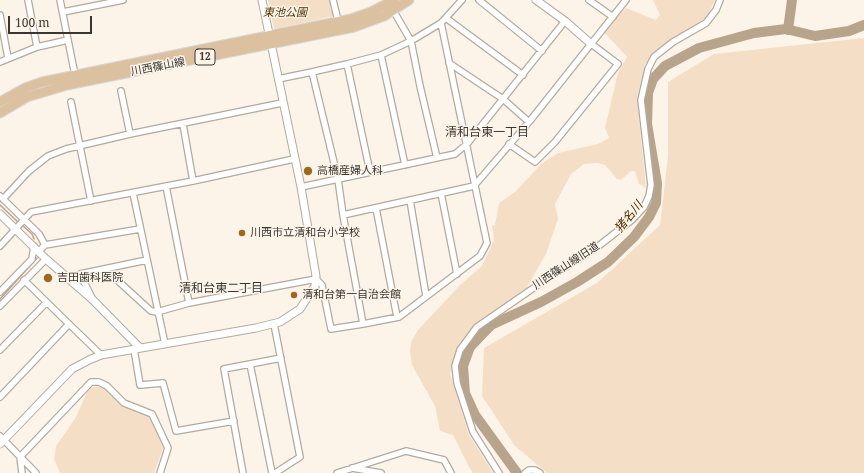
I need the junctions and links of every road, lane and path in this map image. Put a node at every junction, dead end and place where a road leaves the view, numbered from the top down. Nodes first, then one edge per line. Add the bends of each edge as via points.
1 (28, 0) edge
2 (60, 0) edge
3 (122, 0) edge
4 (262, 0) edge
5 (333, 0) edge
6 (394, 0) edge
7 (409, 0) edge
8 (462, 0) edge
9 (479, 0) edge
10 (536, 0) edge
11 (590, 0) edge
12 (626, 0) edge
13 (720, 0) edge
14 (393, 10) junction
15 (63, 12) junction
16 (0, 15) edge
17 (612, 17) junction
18 (446, 18) junction
19 (338, 21) junction
20 (565, 21) junction
21 (441, 23) junction
22 (68, 40) junction
23 (270, 40) junction
24 (411, 41) junction
25 (590, 43) junction
26 (37, 47) junction
27 (542, 51) junction
28 (381, 55) junction
29 (8, 58) junction
30 (0, 62) edge
31 (449, 63) junction
32 (347, 64) junction
33 (312, 72) junction
34 (75, 75) junction
35 (523, 75) junction
36 (278, 78) junction
37 (121, 91) dead end
38 (503, 99) junction
39 (0, 102) edge
40 (71, 102) dead end
41 (282, 103) junction
42 (0, 113) edge
43 (528, 122) junction
44 (183, 124) junction
45 (130, 134) junction
46 (509, 144) junction
47 (80, 145) junction
48 (466, 145) junction
49 (437, 158) junction
50 (294, 159) junction
51 (405, 165) junction
52 (370, 172) junction
53 (338, 179) junction
54 (193, 181) junction
55 (166, 186) junction
56 (474, 186) junction
57 (301, 187) junction
58 (133, 193) junction
59 (442, 193) junction
60 (2, 198) edge
61 (410, 200) junction
62 (91, 201) junction
63 (376, 208) junction
64 (0, 214) edge
65 (343, 215) junction
66 (23, 219) junction
67 (16, 227) junction
68 (140, 229) junction
69 (45, 245) junction
70 (0, 246) edge
71 (37, 249) junction
72 (46, 259) junction
73 (147, 260) junction
74 (105, 269) junction
75 (457, 274) junction
76 (316, 279) junction
77 (24, 280) junction
78 (0, 292) edge
79 (426, 296) junction
80 (93, 300) junction
81 (46, 303) junction
82 (189, 303) junction
83 (0, 306) edge
84 (157, 312) junction
85 (397, 317) junction
86 (69, 324) junction
87 (274, 324) junction
88 (363, 324) junction
89 (165, 344) junction
90 (137, 348) junction
91 (0, 350) edge
92 (101, 355) junction
93 (281, 358) junction
94 (250, 364) junction
95 (1, 393) edge
96 (234, 421) junction
97 (1, 440) edge
98 (20, 457) junction
99 (352, 468) junction
100 (527, 472) edge
101 (22, 473) edge
102 (36, 473) edge
103 (160, 473) edge
104 (243, 473) edge
105 (272, 473) edge
106 (276, 473) edge
107 (337, 473) edge
108 (381, 473) edge
109 (451, 473) edge
110 (499, 473) edge
111 (540, 473) edge

1 - 26 street
2 - 15 street
3 - 15 street
4 - 23 street
5 - 19 street
6 - 19 main road, 川西篠山線 / 12 via 371,12
7 - 14 main road, 川西篠山線 / 12
8 - 18 street
9 - 27 street
10 - 20 street
11 - 17 street
12 - 17 street
13 - 110 street, 川西篠山線旧道 via 706,23 673,42 654,57 648,69 641,100 651,185 644,207 596,248 477,327 460,350 454,366 457,383 473,432
14 - 23 main road, 川西篠山線 / 12 via 354,27
14 - 24 street
15 - 22 street
16 - 29 street
17 - 25 street
18 - 21 street
18 - 35 street
19 - 23 main road, 川西篠山線 / 12
20 - 25 street
20 - 27 street
21 - 24 street
21 - 31 street
22 - 26 street
22 - 34 street
23 - 34 main road, 川西篠山線 / 12
23 - 36 street
23 - 42 main road, 川西篠山線 / 12 via 67,85 27,97
24 - 28 street
24 - 49 street
25 - 43 street
25 - 46 street via 618,64 555,142 535,162
26 - 29 street
27 - 35 street
28 - 32 street
28 - 51 street
29 - 30 street
31 - 38 street
31 - 48 street
32 - 33 street
32 - 52 street
33 - 36 street
33 - 53 street
34 - 39 main road, 川西篠山線 / 12 via 25,88
35 - 38 street
36 - 41 street
37 - 45 street
38 - 43 street
38 - 48 street
40 - 47 street
41 - 44 street
41 - 50 street
43 - 46 street
44 - 45 street
44 - 54 street
45 - 47 street
46 - 56 street
47 - 60 street via 48,156
47 - 62 street
48 - 49 street via 455,154
48 - 56 street
49 - 51 street
50 - 54 street
50 - 57 street
51 - 52 street
52 - 53 street
53 - 57 street
53 - 65 street
54 - 55 street
55 - 58 street
55 - 82 street
56 - 59 street
56 - 75 street via 487,243 480,256
57 - 76 street
58 - 62 street
58 - 68 street
59 - 61 street
59 - 75 street
60 - 66 street
61 - 63 street
61 - 79 street
62 - 66 street via 31,212
63 - 65 street
63 - 85 street
64 - 67 street
65 - 88 street
66 - 67 street
66 - 69 street via 39,234
67 - 70 street
67 - 71 street
68 - 69 street
68 - 73 street
69 - 71 street
71 - 72 street
71 - 78 street via 32,259
72 - 77 street
72 - 80 street
73 - 74 street
73 - 84 street
74 - 80 street via 80,274
74 - 84 street via 151,311
75 - 79 street
76 - 82 street
76 - 87 street via 315,286 300,309
76 - 88 street via 322,285 331,329
77 - 81 street
77 - 83 street
79 - 85 street
80 - 90 street
81 - 86 street
81 - 91 street
82 - 84 street
84 - 89 street
85 - 88 street
86 - 92 street
86 - 95 street
87 - 89 street
87 - 93 street
89 - 90 street
90 - 92 street
90 - 96 street via 140,385 163,383 176,431
92 - 97 street via 72,369
93 - 94 street
93 - 106 street via 300,457
94 - 96 street via 224,370
94 - 105 street
96 - 104 street
97 - 98 street
98 - 101 street
98 - 102 street
98 - 103 street via 91,382 99,382 107,386 124,404 152,414 168,448
99 - 107 street
99 - 108 street
99 - 109 street via 406,451 444,460
100 - 111 street via 535,470

